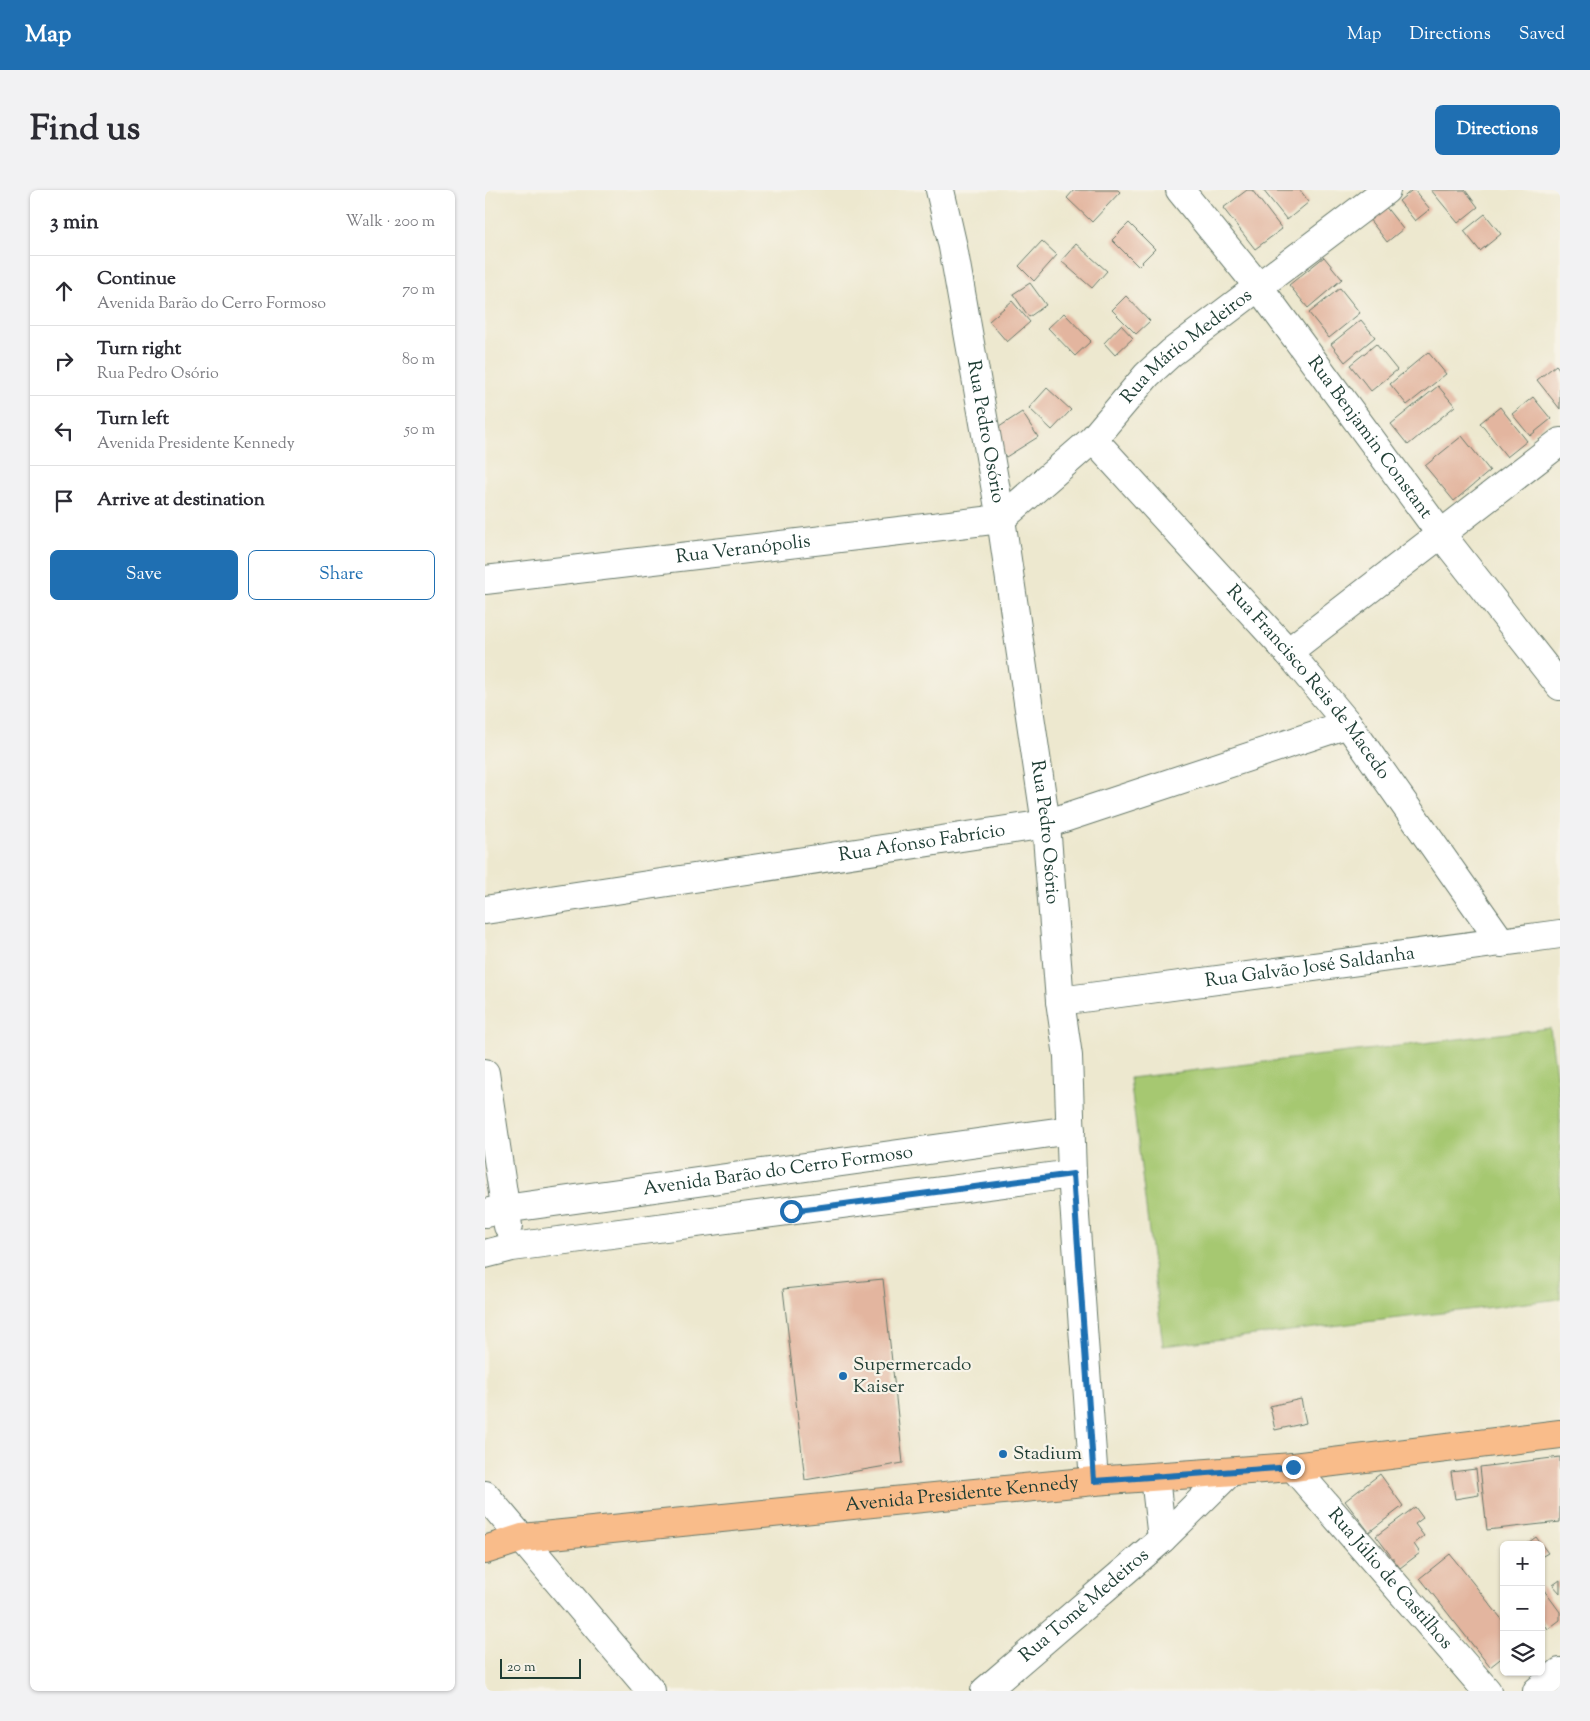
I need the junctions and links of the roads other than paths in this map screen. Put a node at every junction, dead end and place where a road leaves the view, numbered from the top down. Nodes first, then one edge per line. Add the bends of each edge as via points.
1 (940, 190) edge
2 (1180, 190) edge
3 (1385, 190) edge
4 (1258, 286) junction
5 (1093, 439) junction
6 (1560, 442) edge
7 (1001, 520) junction
8 (1440, 533) junction
9 (485, 580) edge
10 (1288, 652) junction
11 (1560, 686) edge
12 (1348, 724) junction
13 (1046, 824) junction
14 (485, 910) edge
15 (1560, 934) edge
16 (1502, 943) junction
17 (1060, 1002) junction
18 (485, 1074) edge
19 (1071, 1130) junction
20 (784, 1170) junction
21 (1073, 1174) junction
22 (495, 1211) edge
23 (791, 1211) junction
24 (512, 1248) junction
25 (485, 1254) edge
26 (1560, 1434) edge
27 (1293, 1467) junction
28 (1230, 1472) junction
29 (1155, 1477) junction
30 (1094, 1481) junction
31 (485, 1495) edge
32 (522, 1538) junction
33 (1162, 1539) junction
34 (485, 1550) edge
35 (1560, 1672) edge
36 (651, 1691) edge
37 (985, 1691) edge
38 (1487, 1691) edge
39 (1537, 1691) edge

1 - 7 street, Rua Pedro Osório
2 - 4 street, Rua Benjamin Constant
3 - 4 street, Rua Mário Medeiros
4 - 5 street, Rua Mário Medeiros via 1171,352 1147,375
4 - 8 street, Rua Benjamin Constant
5 - 7 street, Rua Mário Medeiros
5 - 10 street, Rua Francisco Reis de Macedo
6 - 8 street
7 - 9 street, Rua Veranópolis
7 - 13 street, Rua Pedro Osório
8 - 10 street
8 - 11 street, Rua Benjamin Constant
10 - 12 street, Rua Francisco Reis de Macedo
12 - 13 street, Rua Afonso Fabrício
12 - 16 street, Rua Francisco Reis de Macedo
13 - 14 street, Rua Afonso Fabrício
13 - 17 street, Rua Pedro Osório
15 - 16 street, Rua Galvão José Saldanha
16 - 17 street, Rua Galvão José Saldanha
17 - 19 street, Rua Pedro Osório via 1068,1056
18 - 22 street
19 - 20 street, Avenida Barão do Cerro Formoso
19 - 21 street, Rua Pedro Osório
20 - 22 street, Avenida Barão do Cerro Formoso
20 - 23 street
21 - 23 street
21 - 30 street, Rua Pedro Osório
22 - 24 street
23 - 24 street
24 - 25 street
26 - 27 main road, Avenida Presidente Kennedy
27 - 28 main road, Avenida Presidente Kennedy
27 - 38 street, Rua Júlio de Castilhos
28 - 29 main road, Avenida Presidente Kennedy
28 - 33 street, Rua Tomé Medeiros
29 - 30 main road, Avenida Presidente Kennedy
29 - 33 street, Rua Tomé Medeiros
30 - 32 main road, Avenida Presidente Kennedy
31 - 32 street
32 - 34 main road, Avenida Presidente Kennedy
32 - 36 street
33 - 37 street, Rua Tomé Medeiros
35 - 39 street

